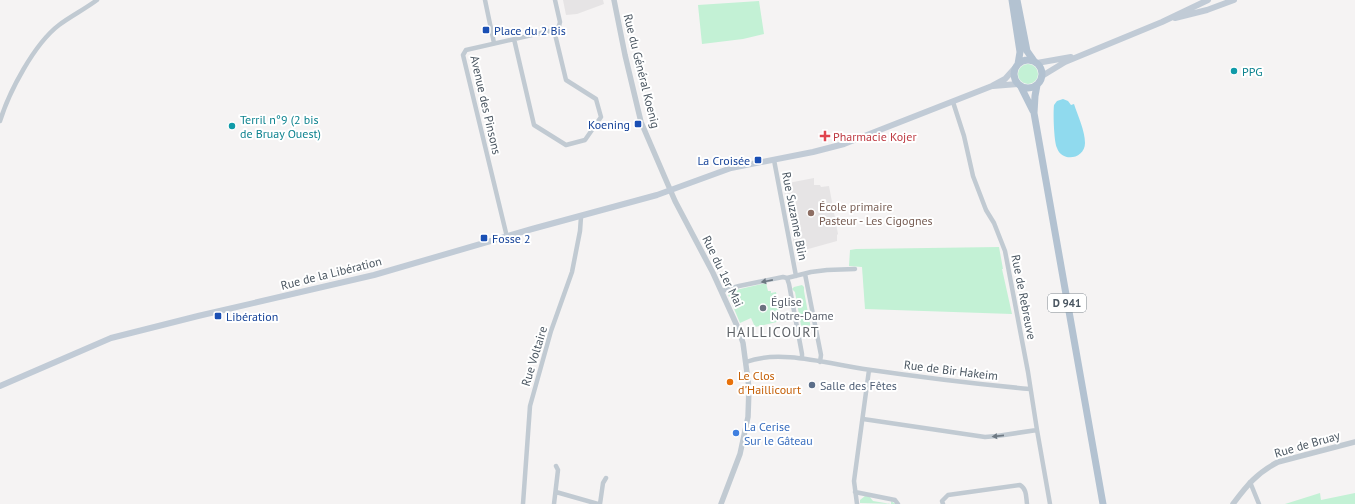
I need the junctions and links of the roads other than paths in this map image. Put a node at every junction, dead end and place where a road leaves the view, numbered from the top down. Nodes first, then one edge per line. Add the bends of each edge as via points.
1 (97, 0) edge
2 (484, 0) edge
3 (555, 0) edge
4 (614, 0) edge
5 (1012, 0) edge
6 (1017, 0) edge
7 (1208, 0) edge
8 (1234, 0) edge
9 (1162, 22) junction
10 (554, 30) junction
11 (514, 39) junction
12 (494, 43) junction
13 (1086, 53) junction
14 (1036, 62) junction
15 (1016, 66) junction
16 (1042, 76) junction
17 (1037, 85) junction
18 (992, 86) junction
19 (1019, 86) junction
20 (953, 102) junction
21 (1034, 113) junction
22 (0, 121) edge
23 (774, 160) junction
24 (671, 190) junction
25 (581, 217) junction
26 (507, 237) junction
27 (855, 269) dead end
28 (805, 274) junction
29 (796, 276) junction
30 (787, 278) junction
31 (722, 291) junction
32 (802, 358) junction
33 (746, 362) junction
34 (820, 362) junction
35 (869, 370) junction
36 (0, 386) edge
37 (1030, 389) junction
38 (863, 419) junction
39 (1037, 430) junction
40 (1355, 442) edge
41 (556, 466) dead end
42 (606, 478) dead end
43 (1250, 482) junction
44 (556, 492) junction
45 (855, 492) junction
46 (524, 504) edge
47 (554, 504) edge
48 (599, 504) edge
49 (721, 504) edge
50 (857, 504) edge
51 (898, 504) edge
52 (943, 504) edge
53 (1027, 504) edge
54 (1050, 504) edge
55 (1103, 504) edge
56 (1233, 504) edge
57 (1259, 504) edge

1 - 22 street via 49,34 29,60 10,94
2 - 12 street
3 - 10 street, Avenue des Pinsons via 560,22
4 - 24 street, Rue du Général Koenig via 639,115
5 - 15 main road via 1020,52
6 - 14 main road via 1027,51
7 - 9 main road
8 - 9 main road
9 - 13 main road
10 - 11 street, Avenue des Pinsons
10 - 11 street via 566,80 596,99 600,117 585,140 566,145 534,125
11 - 12 street, Avenue des Pinsons
12 - 26 street, Avenue des Pinsons via 466,50 463,55
13 - 14 main road
13 - 16 main road
14 - 15 main road via 1025,60
14 - 16 main road via 1042,69
15 - 18 main road via 1006,79
15 - 19 main road via 1014,77
16 - 17 main road
17 - 19 main road via 1030,88
17 - 21 main road, D 941
18 - 19 main road
18 - 20 main road, Rue de la Libération
19 - 21 main road, D 941
20 - 23 main road, Rue de la Libération via 844,144
20 - 37 street, Rue de Rebreuve via 973,176 1005,251
21 - 55 main road, D 941
23 - 24 main road, Rue de la Libération via 731,168
23 - 29 street, Rue Suzanne Blin
24 - 25 main road, Rue de la Libération
24 - 31 street, Rue du 1er Mai
25 - 26 main road, Rue de la Libération
25 - 46 street, Rue Voltaire via 572,272 551,331 530,406
26 - 36 main road, Rue de la Libération via 374,275 112,338
27 - 28 street
28 - 29 street
28 - 34 street
29 - 30 street
30 -> 31 street
30 - 32 street
31 - 33 street, Rue du 1er Mai via 741,335
32 - 33 street, Rue de Bir Hakeim via 761,358
32 - 34 street, Rue de Bir Hakeim
33 - 49 street, Rue du 1er Mai via 749,406 746,431 735,470
34 - 35 street, Rue de Bir Hakeim
35 - 37 street, Rue de Bir Hakeim
35 - 38 street
37 - 39 street, Rue de Rebreuve
39 -> 38 street via 985,437
38 - 45 street via 854,481
39 - 54 street, Rue de Rebreuve
40 - 43 street, Rue de Bruay via 1278,462
41 - 44 street
42 - 48 street
43 - 56 street, Rue de Bruay
43 - 57 street
44 - 47 street
44 - 48 street
45 - 50 street
45 - 51 street via 895,500
52 - 53 street via 942,501 948,496 1020,485 1024,487

